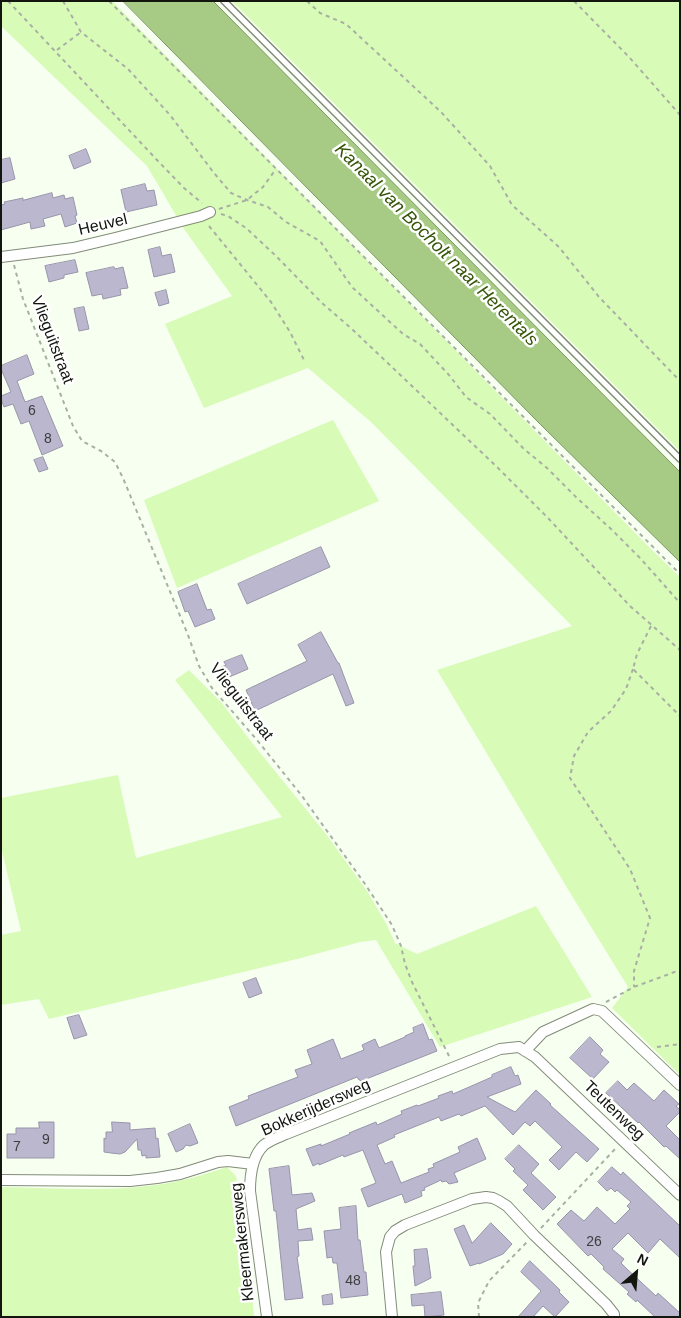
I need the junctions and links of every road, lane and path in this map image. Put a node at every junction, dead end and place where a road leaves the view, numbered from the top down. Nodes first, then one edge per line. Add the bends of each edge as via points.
1 (8, 1) edge
2 (63, 1) edge
3 (109, 1) edge
4 (224, 1) edge
5 (307, 1) edge
6 (574, 1) edge
7 (81, 32) junction
8 (56, 51) junction
9 (680, 115) edge
10 (276, 169) junction
11 (247, 200) junction
12 (205, 214) junction
13 (6, 256) edge
14 (305, 362) dead end
15 (680, 381) edge
16 (680, 459) edge
17 (680, 574) edge
18 (680, 603) edge
19 (652, 625) junction
20 (680, 650) edge
21 (633, 669) junction
22 (680, 716) edge
23 (680, 970) edge
24 (634, 987) junction
25 (593, 1010) junction
26 (680, 1044) edge
27 (642, 1049) junction
28 (525, 1051) junction
29 (454, 1066) junction
30 (680, 1085) edge
31 (623, 1141) junction
32 (253, 1164) junction
33 (1, 1180) edge
34 (680, 1195) edge
35 (534, 1235) junction
36 (267, 1317) edge
37 (392, 1317) edge
38 (479, 1317) edge
39 (614, 1317) edge

1 - 8 path
2 - 7 path
3 - 10 path
4 - 16 lane
5 - 15 path via 320,13 346,24 441,112 490,166 512,205 559,247 600,297
6 - 9 path
7 - 8 path
7 - 11 path via 128,69 170,115 231,193
8 - 12 path via 184,188 198,198
10 - 11 path via 263,187
10 - 17 path
11 - 12 path
11 - 18 path via 268,207 286,222 320,241 352,287 402,334 420,344 466,397 490,414 611,529
12 - 13 street, Heuvel via 72,248
12 - 14 path via 270,302
12 - 19 path via 228,216 246,228 498,468
13 - 29 path, Vlieguitstraat via 73,426 82,441 115,462 124,478 199,666 212,688 302,796 392,925 412,982
19 - 20 path
19 - 21 path
21 - 22 path
21 - 24 path via 626,689 611,711 588,732 574,756 570,778 630,869 650,918 634,971
23 - 24 path
24 - 25 path
25 - 27 street via 602,1011
25 - 28 street via 543,1032
26 - 27 path
27 - 30 street
28 - 29 street, Bokkerijdersweg via 518,1047 500,1049
28 - 31 street, Teutenweg
29 - 32 street, Bokkerijdersweg via 274,1139 258,1152
31 - 34 street, Teutenweg
31 - 35 path
32 - 33 street via 218,1162 180,1174 130,1181
32 - 36 street, Kleermakersweg via 250,1191
35 - 37 street via 507,1206 486,1197 472,1199 405,1224 390,1236 387,1244
35 - 38 path via 489,1281 478,1303
35 - 39 street via 606,1304

